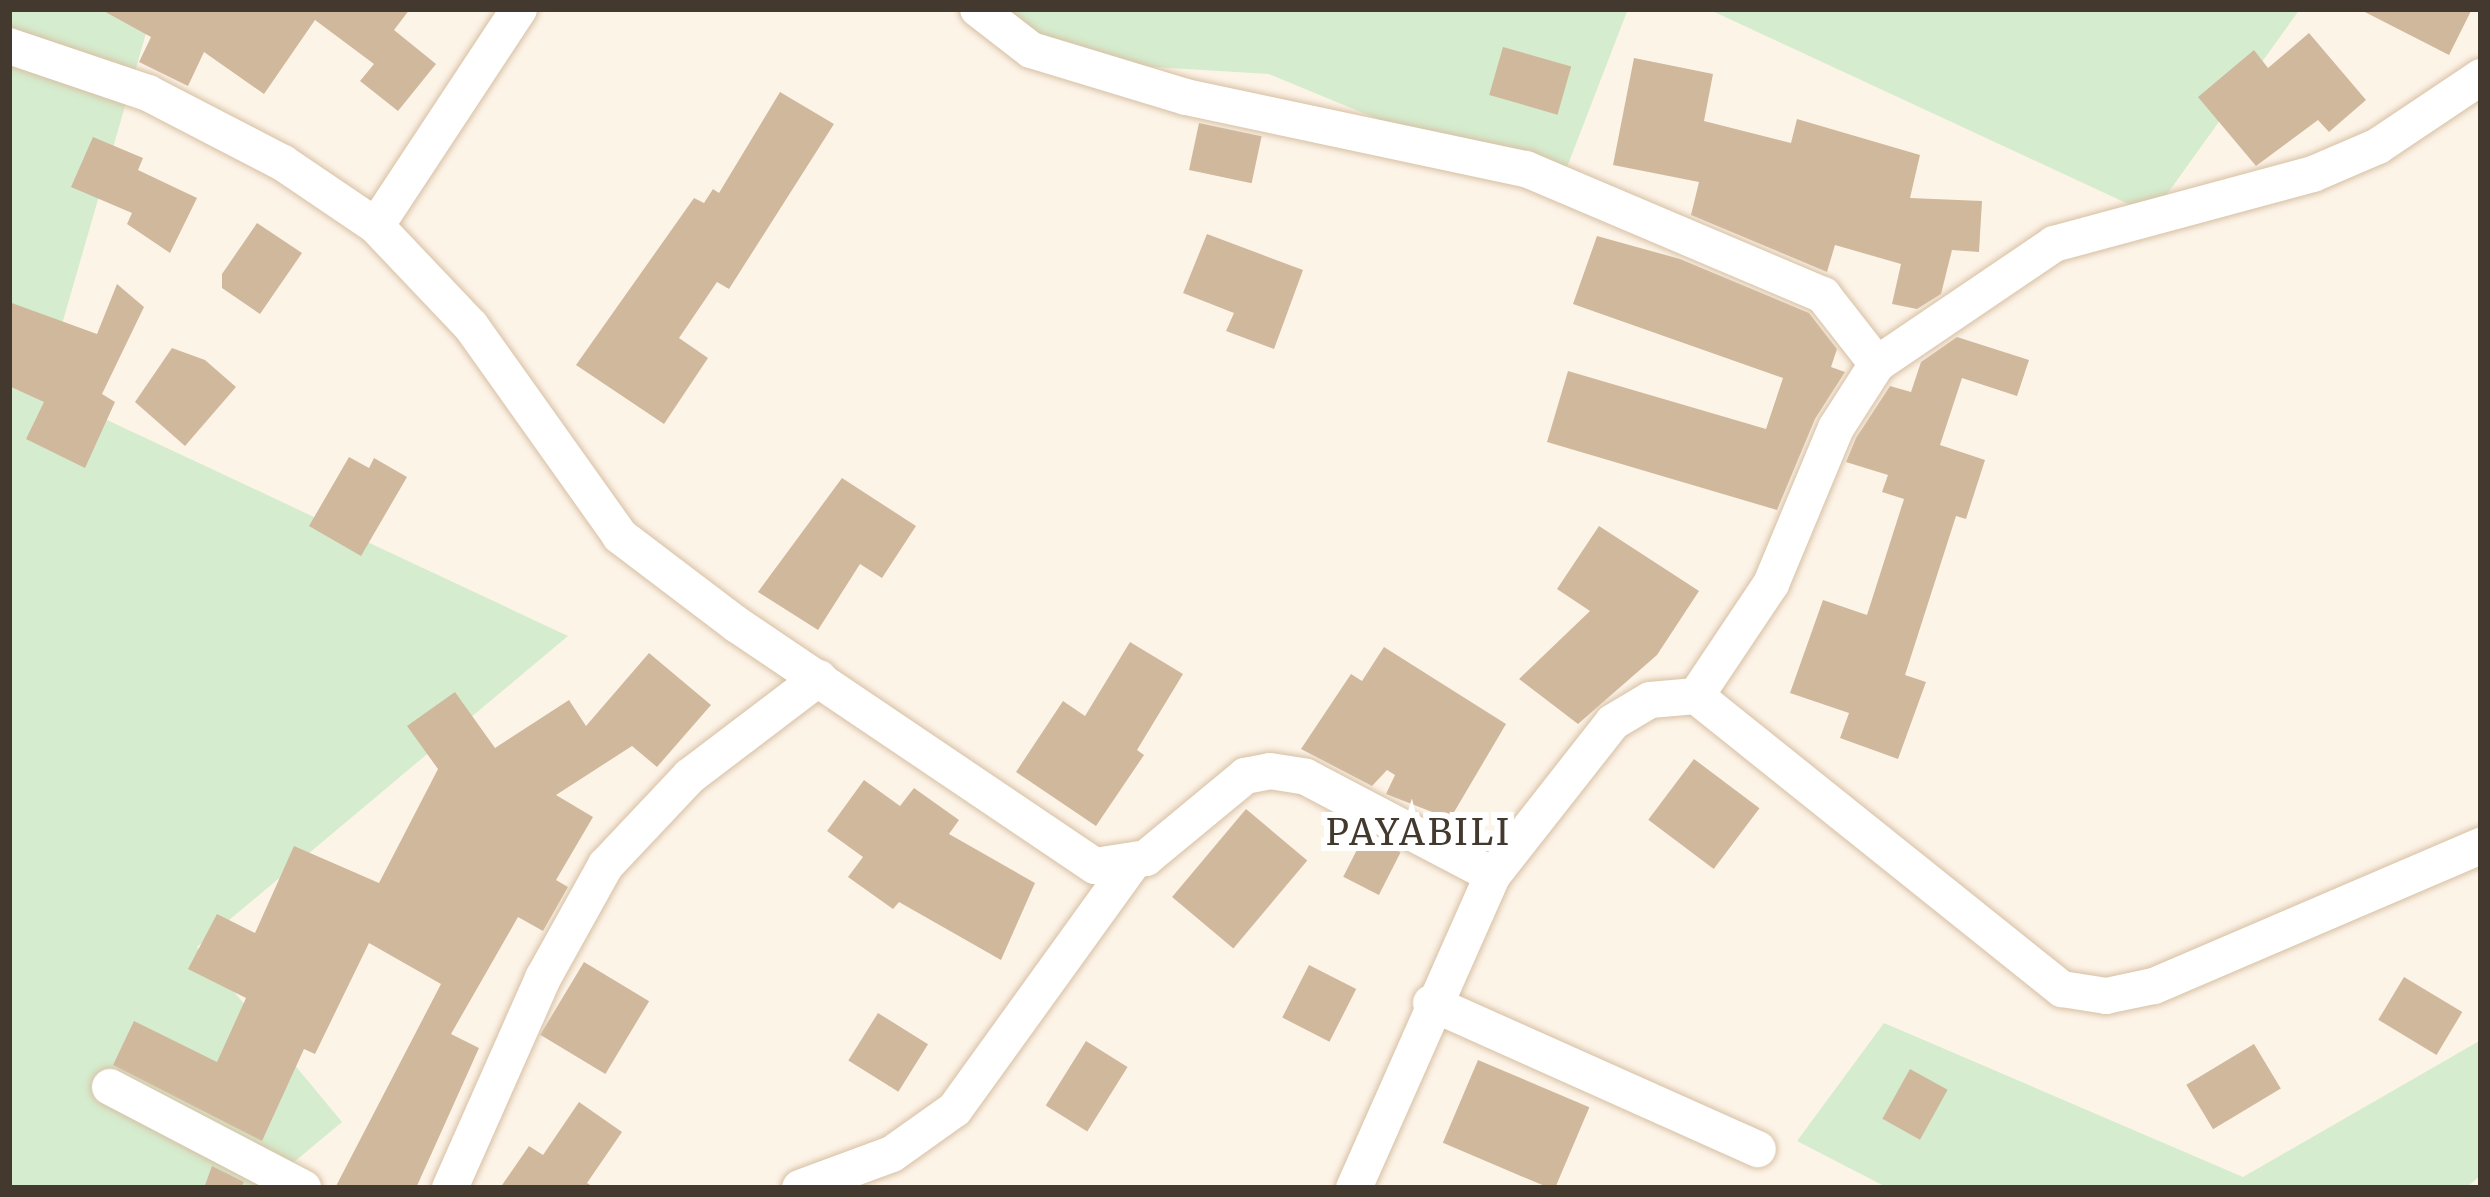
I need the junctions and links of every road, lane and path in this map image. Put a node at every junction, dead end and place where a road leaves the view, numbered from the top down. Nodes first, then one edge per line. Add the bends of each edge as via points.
1 (519, 9) edge
2 (978, 9) edge
3 (9, 46) edge
4 (2481, 77) edge
5 (376, 226) junction
6 (1877, 364) junction
7 (819, 678) junction
8 (1696, 696) junction
9 (2481, 846) edge
10 (1130, 866) junction
11 (1492, 874) junction
12 (1431, 1003) junction
13 (110, 1087) dead end
14 (1758, 1149) dead end
15 (303, 1188) edge
16 (450, 1188) edge
17 (800, 1188) edge
18 (1354, 1188) edge

1 - 5 street
2 - 6 street via 1031,50 1186,97 1526,169 1823,295
3 - 5 street via 148,93 283,163
4 - 6 street via 2378,146 2312,174 2054,244
5 - 7 street via 471,326 620,536
6 - 8 street via 1836,428 1771,584
7 - 10 street via 1095,866
7 - 16 street via 690,776 606,865 550,962
8 - 9 street via 2062,988 2106,996 2154,986
8 - 11 street via 1650,700 1613,722
10 - 11 street via 1244,776 1270,771 1306,777
10 - 17 street via 955,1109 892,1154
11 - 12 street
12 - 14 street
12 - 18 street
13 - 15 street

